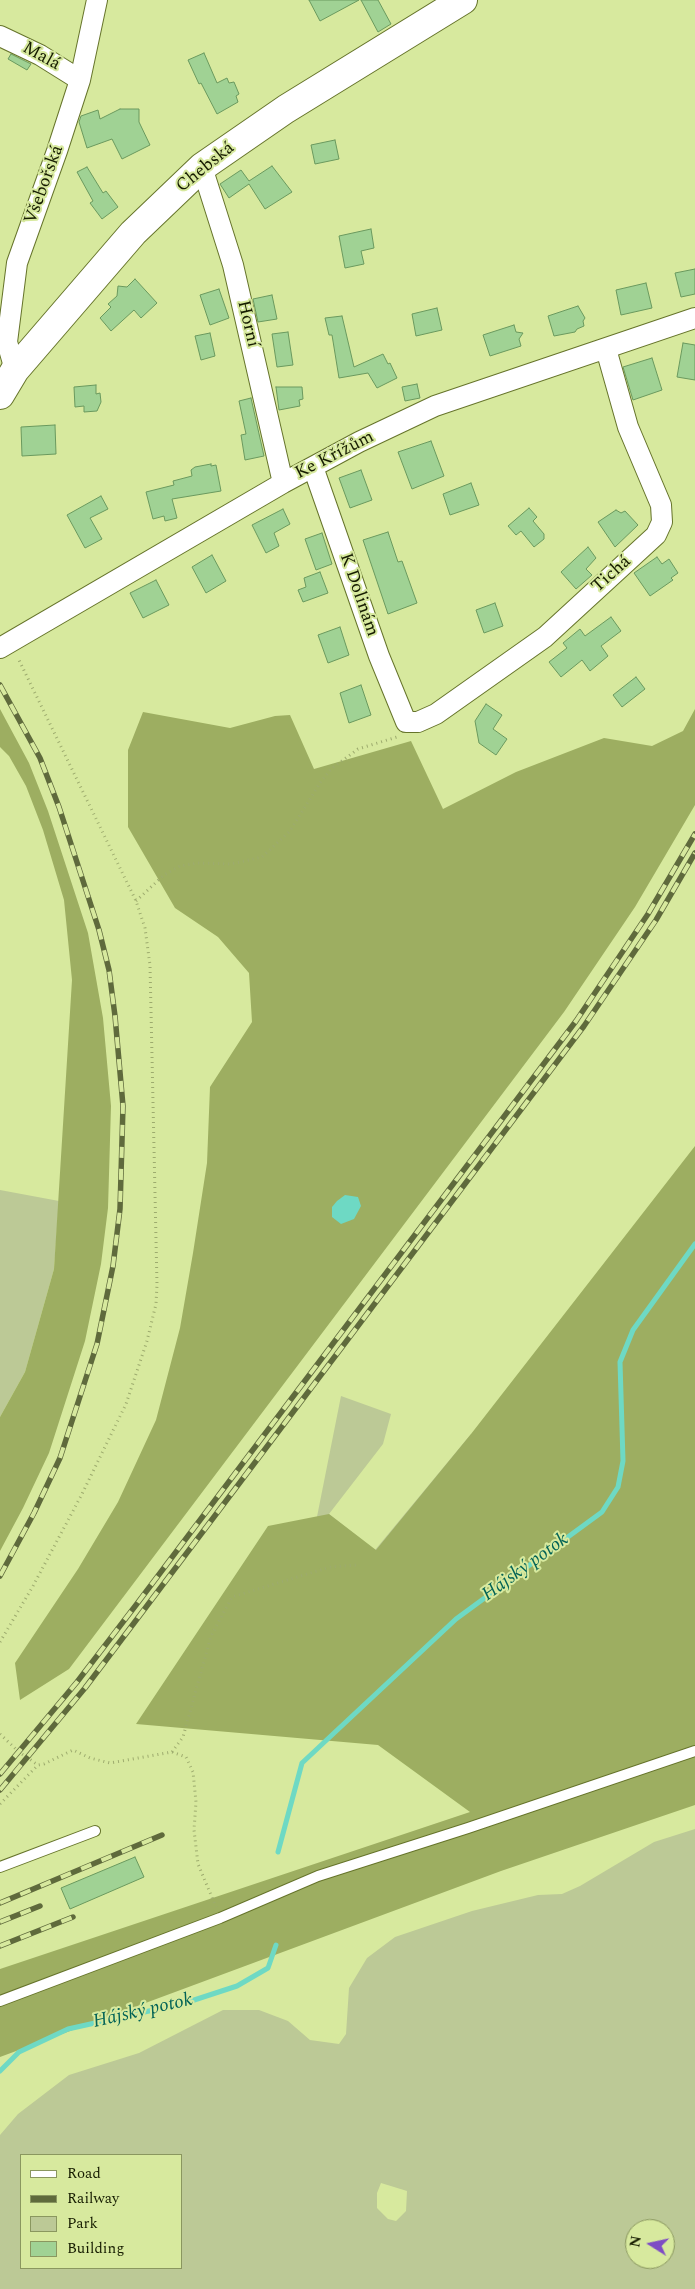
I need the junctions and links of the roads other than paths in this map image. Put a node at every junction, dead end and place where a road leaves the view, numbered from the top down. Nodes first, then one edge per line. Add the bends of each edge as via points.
1 (97, 0) edge
2 (463, 0) edge
3 (0, 36) edge
4 (80, 80) junction
5 (202, 167) junction
6 (8, 264) edge
7 (695, 318) edge
8 (606, 349) junction
9 (15, 370) junction
10 (0, 396) edge
11 (313, 467) junction
12 (283, 482) junction
13 (5, 645) edge
14 (408, 722) joint
15 (695, 1751) edge
16 (95, 1831) dead end
17 (0, 1867) edge
18 (0, 2001) edge

1 - 4 street, Všebořská
2 - 5 street, Chebská via 286,109
3 - 4 street, Malá via 40,54
4 - 6 street, Všebořská via 57,151
5 - 9 street, Chebská via 133,233
5 - 12 street, Horní via 233,265
6 - 9 street, Všebořská via 7,342
7 - 8 street, Ke Křížům
8 - 11 street, Ke Křížům via 435,406
8 - 14 street, Tichá via 628,427 661,505 662,522 656,535 544,637 436,714 418,722
9 - 10 street, Chebská
11 - 12 street, Ke Křížům
11 - 14 street, K Dolinám via 379,656
12 - 13 street, Ke Křížům
15 - 18 lane via 318,1876 220,1918
16 - 17 lane

